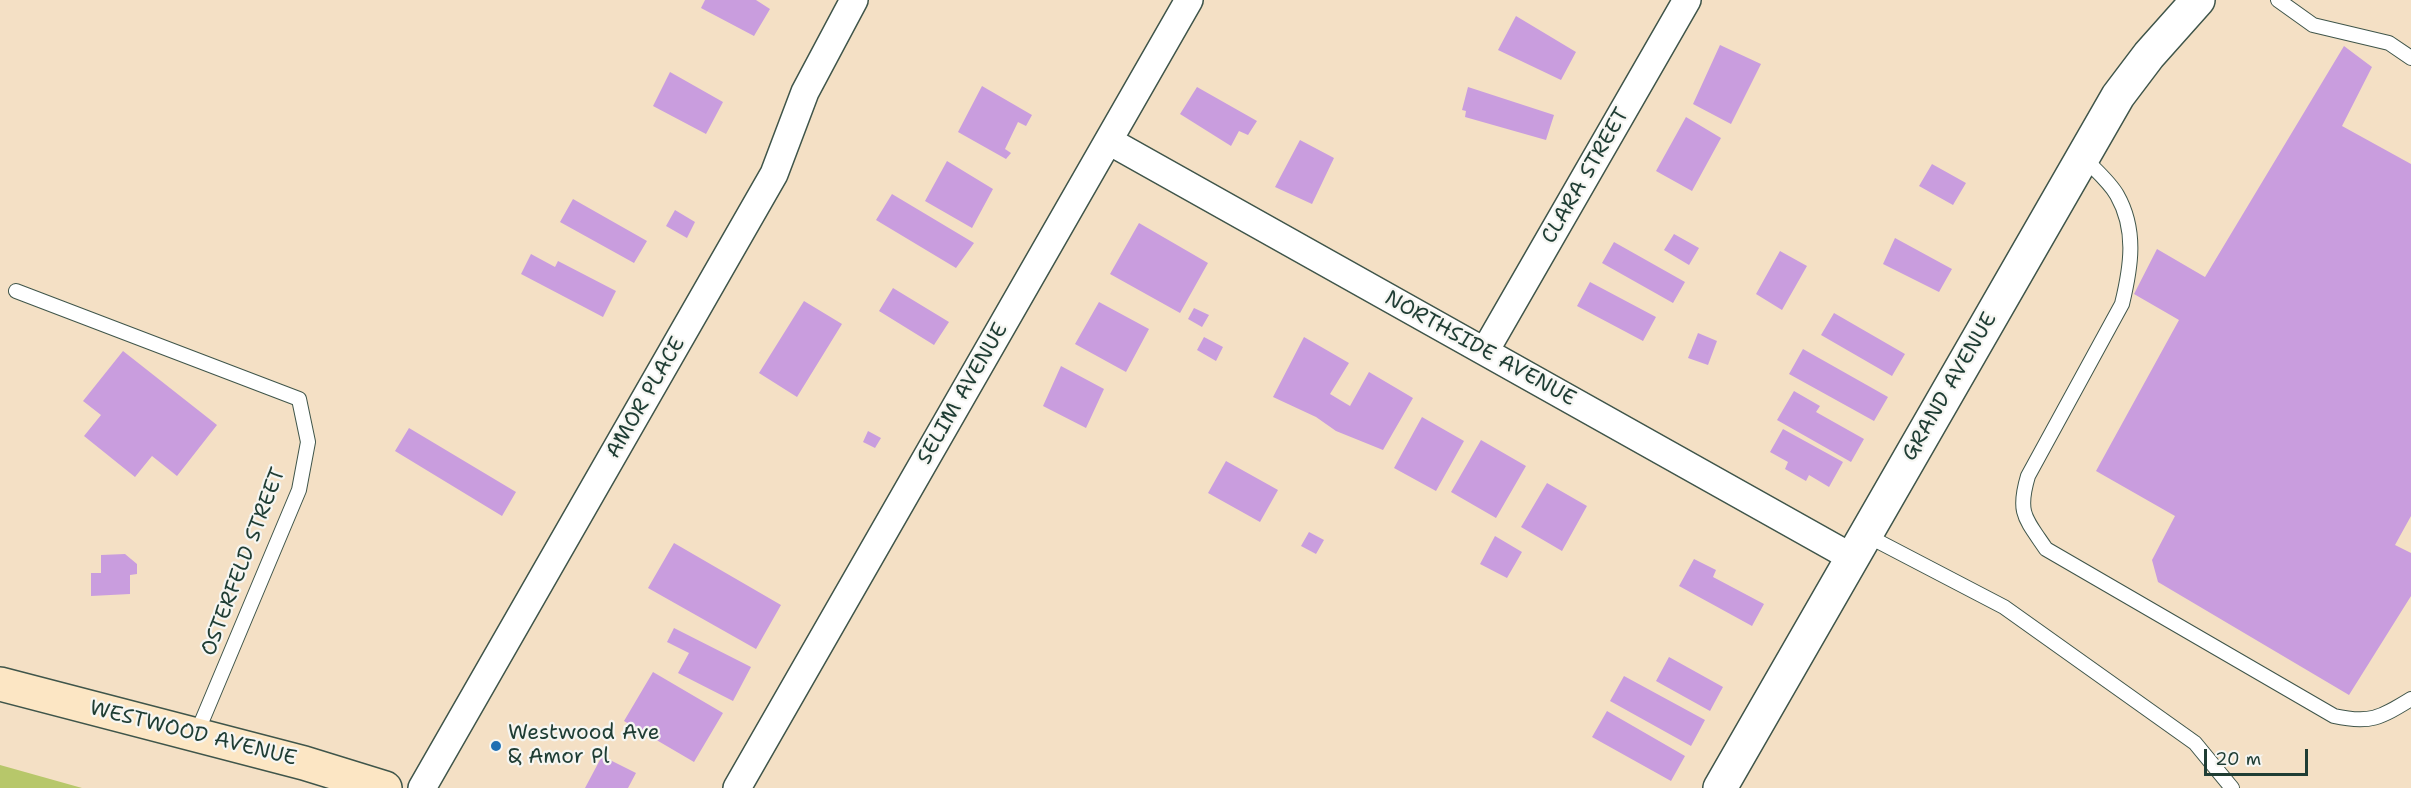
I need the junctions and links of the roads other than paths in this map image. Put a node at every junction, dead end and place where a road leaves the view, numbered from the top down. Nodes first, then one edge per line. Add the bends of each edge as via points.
1 (854, 0) edge
2 (1189, 0) edge
3 (1687, 0) edge
4 (2198, 0) edge
5 (2278, 0) edge
6 (2411, 58) edge
7 (1108, 141) junction
8 (2083, 157) junction
9 (16, 291) dead end
10 (1485, 351) junction
11 (1858, 545) junction
12 (0, 684) edge
13 (2411, 699) edge
14 (196, 736) junction
15 (385, 788) edge
16 (422, 788) edge
17 (737, 788) edge
18 (1720, 788) edge
19 (2232, 788) edge

1 - 16 street, AMOR PLACE via 806,92 774,174
2 - 7 street, SELIM AVENUE
3 - 10 street, CLARA STREET
4 - 8 street, GRAND AVENUE via 2118,96
5 - 6 lane via 2313,25 2389,43
7 - 10 street, NORTHSIDE AVENUE
7 - 17 street, SELIM AVENUE
8 - 11 street, GRAND AVENUE
8 - 13 lane via 2116,194 2129,223 2128,279 2122,304 2028,476 2020,501 2027,521 2046,549 2334,716 2360,722 2388,714
9 - 14 lane, OSTERFELD STREET via 299,399 309,442 299,490
10 - 11 street, NORTHSIDE AVENUE
11 - 18 street, GRAND AVENUE
11 - 19 lane via 2004,607 2195,743
12 - 14 main road, WESTWOOD AVENUE
14 - 15 main road, WESTWOOD AVENUE

